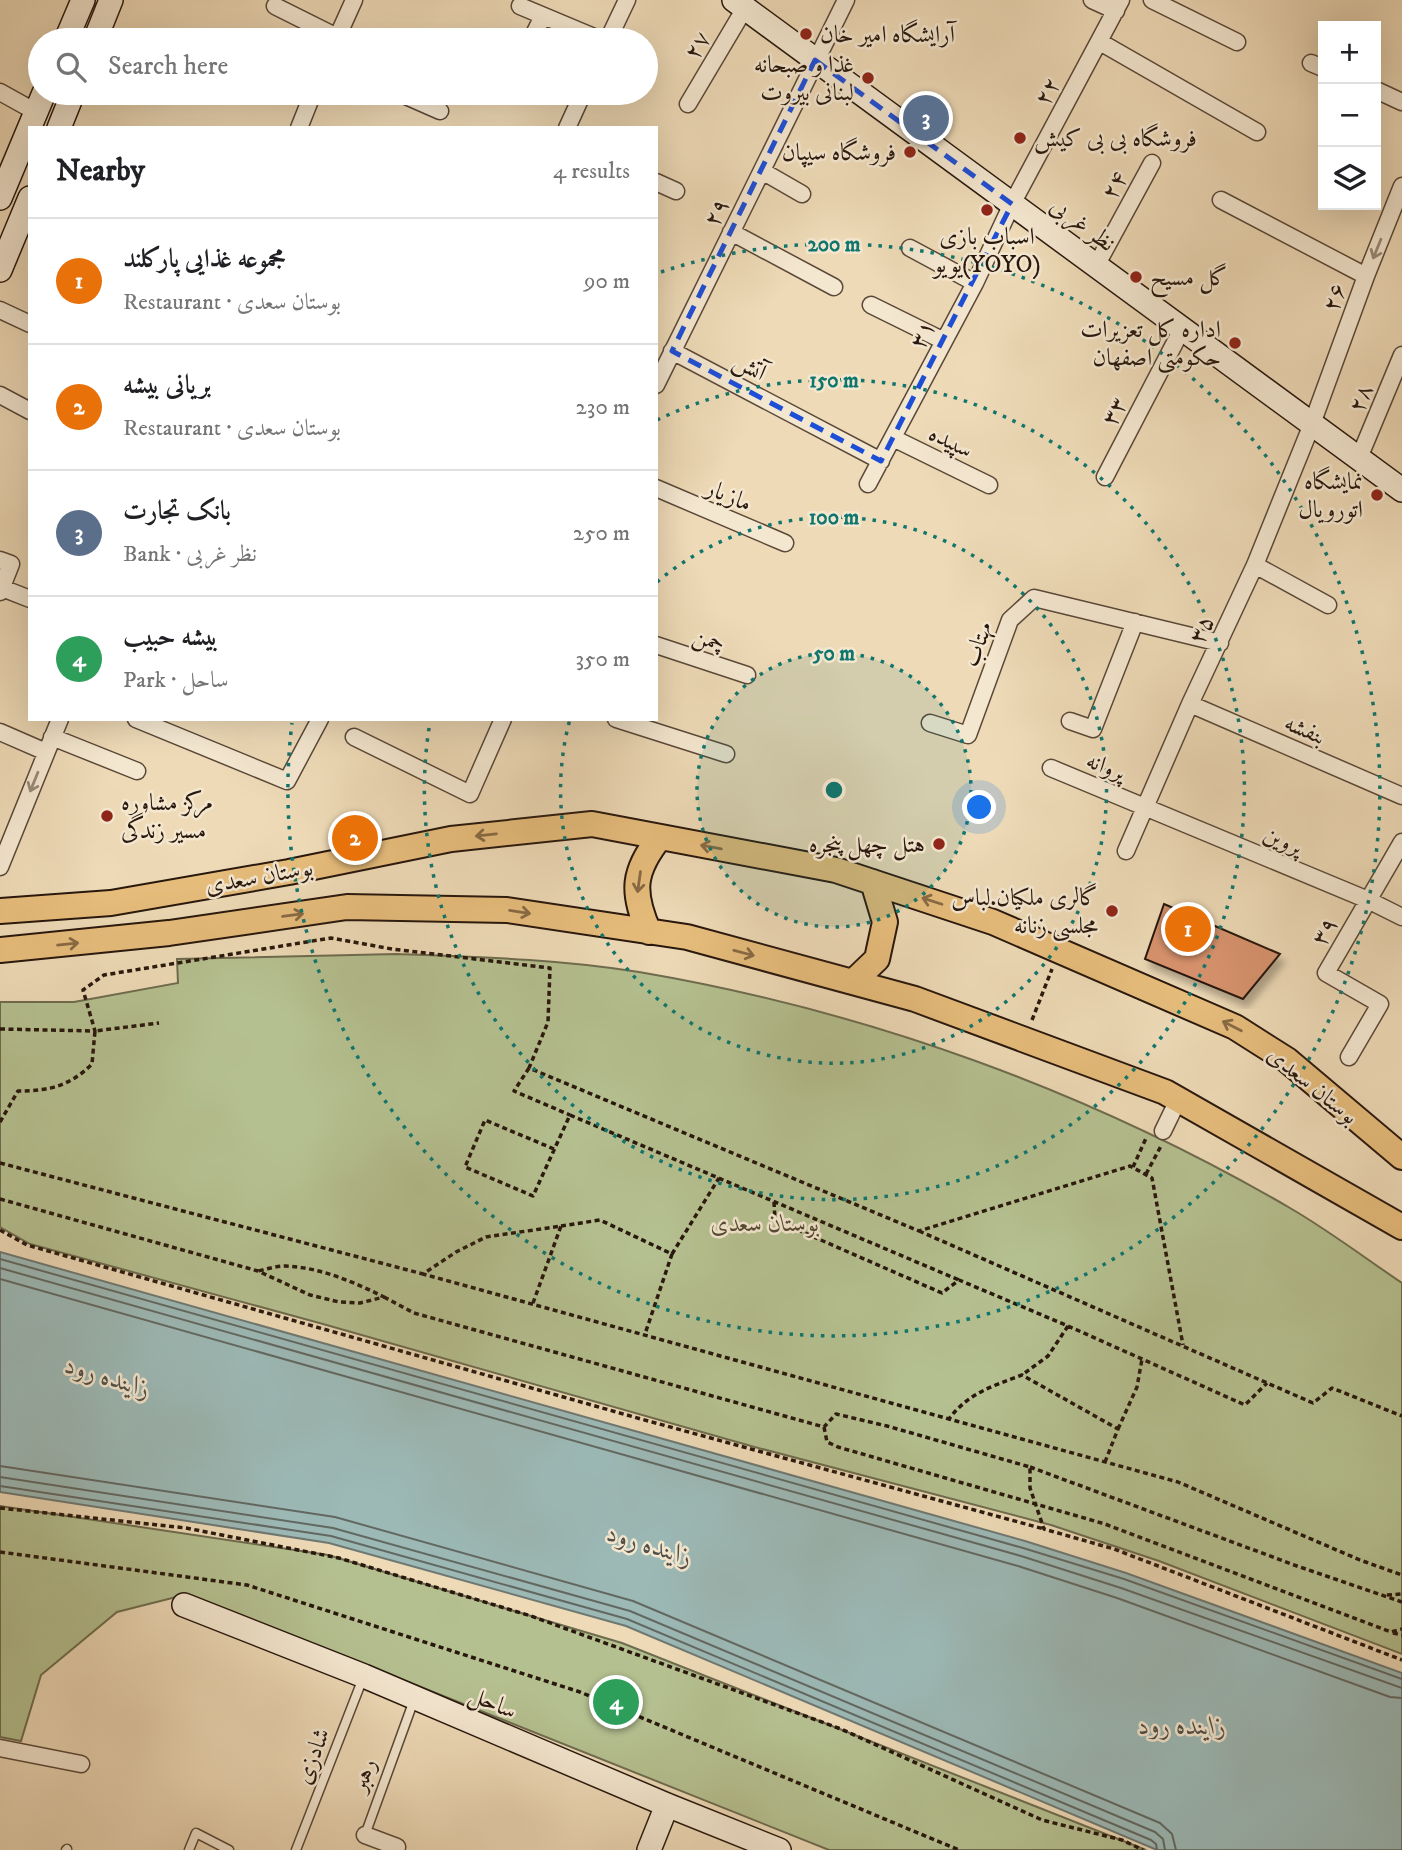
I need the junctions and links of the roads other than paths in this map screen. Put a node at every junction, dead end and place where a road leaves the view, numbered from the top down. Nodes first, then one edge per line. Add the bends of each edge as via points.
1 (83, 0) edge
2 (111, 0) edge
3 (354, 0) edge
4 (627, 0) edge
5 (846, 0) edge
6 (1092, 0) edge
7 (1152, 0) edge
8 (739, 4) edge
9 (1118, 5) edge
10 (275, 6) dead end
11 (520, 6) dead end
12 (543, 16) junction
13 (71, 28) edge
14 (99, 28) edge
15 (316, 28) edge
16 (342, 28) edge
17 (537, 28) edge
18 (572, 28) edge
19 (614, 28) edge
20 (1100, 42) junction
21 (1237, 42) dead end
22 (815, 60) junction
23 (0, 92) edge
24 (1381, 92) edge
25 (28, 99) edge
26 (1402, 102) edge
27 (688, 104) dead end
28 (39, 105) edge
29 (68, 105) edge
30 (308, 105) edge
31 (426, 105) edge
32 (578, 105) edge
33 (440, 111) dead end
34 (30, 126) edge
35 (60, 126) edge
36 (300, 126) edge
37 (568, 126) edge
38 (28, 131) edge
39 (1257, 132) dead end
40 (1152, 163) dead end
41 (762, 172) junction
42 (658, 183) edge
43 (1402, 186) edge
44 (676, 191) dead end
45 (802, 194) dead end
46 (0, 198) edge
47 (1220, 200) dead end
48 (28, 203) edge
49 (1012, 204) junction
50 (731, 232) junction
51 (910, 248) dead end
52 (1096, 265) junction
53 (0, 270) edge
54 (1366, 276) junction
55 (975, 284) junction
56 (834, 287) dead end
57 (871, 305) dead end
58 (0, 310) edge
59 (28, 323) edge
60 (1182, 329) junction
61 (944, 341) junction
62 (672, 351) junction
63 (1402, 355) edge
64 (661, 364) edge
65 (0, 396) edge
66 (28, 410) edge
67 (1312, 424) junction
68 (893, 438) junction
69 (1359, 458) junction
70 (881, 461) junction
71 (1105, 477) dead end
72 (868, 484) dead end
73 (989, 485) dead end
74 (658, 489) edge
75 (1402, 490) edge
76 (785, 543) dead end
77 (0, 560) edge
78 (1255, 565) junction
79 (1, 590) edge
80 (28, 598) edge
81 (1328, 605) dead end
82 (1135, 622) junction
83 (1220, 643) junction
84 (658, 646) edge
85 (747, 675) dead end
86 (1190, 704) junction
87 (59, 721) edge
88 (141, 721) edge
89 (319, 721) edge
90 (502, 721) edge
91 (622, 721) edge
92 (1070, 721) dead end
93 (930, 723) dead end
94 (0, 732) edge
95 (354, 737) dead end
96 (49, 745) junction
97 (726, 754) dead end
98 (1051, 768) dead end
99 (137, 771) dead end
100 (1402, 796) edge
101 (1145, 806) junction
102 (660, 837) junction
103 (1402, 842) edge
104 (1126, 851) dead end
105 (0, 867) edge
106 (873, 882) junction
107 (1368, 900) junction
108 (0, 911) edge
109 (1402, 917) edge
110 (649, 932) junction
111 (0, 950) edge
112 (853, 982) junction
113 (1349, 1057) dead end
114 (1178, 1100) junction
115 (1158, 1135) road end
116 (1402, 1157) edge
117 (1402, 1227) edge
118 (184, 1605) dead end
119 (364, 1676) junction
120 (415, 1697) junction
121 (0, 1748) edge
122 (81, 1764) dead end
123 (667, 1805) junction
124 (366, 1835) joint
125 (397, 1847) dead end
126 (188, 1850) edge
127 (229, 1850) edge
128 (296, 1850) edge
129 (649, 1850) edge
130 (779, 1850) edge

1 - 13 main road
2 - 14 main road
3 - 16 street
4 - 19 street
5 - 22 street, ۲۹
6 - 9 street
7 - 21 street
8 - 22 main road, نظر غربی
8 - 27 street, ۲۷
9 - 20 street, ۲۲
10 - 15 street
11 - 12 street
12 - 17 street
12 - 18 street
20 - 39 street
20 - 49 street, ۲۲
22 - 41 street, ۲۹
22 - 49 main road, نظر غربی
23 - 25 street
24 - 26 street
28 - 34 main road
29 - 35 main road
30 - 36 street
31 - 33 street
32 - 37 street
38 - 46 main road
40 - 52 street, ۲۴
41 - 45 street
41 - 50 street, ۲۹
42 - 44 street
43 -> 54 street, ۲۶
47 - 54 street
48 - 53 main road
49 - 52 main road, نظر غربی
49 - 55 street, ۳۱
50 - 56 street
50 - 62 street, ۲۹
51 - 55 street
52 - 60 main road, نظر غربی
54 - 67 street, ۲۶
55 - 61 street, ۳۱
57 - 61 street
58 - 59 street
60 - 67 main road, نظر غربی
60 - 71 street, ۳۳
61 - 68 street, ۳۱
62 - 64 street, ۲۹
62 - 70 street, آتش
63 - 69 street, ۲۸
65 - 66 street
67 - 69 main road, نظر غربی
67 - 78 street, ۳۵
68 - 70 street, ۳۱
68 - 73 street, سپیده
69 - 75 main road, نظر غربی
70 - 72 street, ۳۱
74 - 76 street, مازیار
77 - 79 street via 11,564
78 - 81 street
78 - 83 street, ۳۵
79 - 80 street
82 - 83 street, مهتاب
82 - 92 street via 1093,729
82 - 93 street, مهتاب via 1034,598 1010,620 968,734
83 - 86 street, ۳۵
84 - 85 street, چمن
86 - 100 street, بنفشه
86 - 101 street, ۳۵
87 - 96 street
88 - 89 street via 287,781
90 - 95 street via 470,794
91 - 97 street
94 - 96 street
96 - 99 street
96 -> 105 street
98 - 101 street, پروانه
101 - 104 street, ۳۵
101 - 107 street, پروین
106 -> 102 main road, بوستان سعدی via 836,870
102 -> 108 main road, بوستان سعدی via 592,824 451,839 110,903
102 -> 110 main road via 643,858 637,886 638,909
103 - 107 street, ۳۹
106 - 112 main road via 885,922 877,959
116 -> 106 main road, بوستان سعدی via 1287,1060 1235,1027 993,922
107 - 109 street, پروین
107 - 113 street, ۳۹ via 1326,973 1380,1004
111 -> 110 main road, بوستان سعدی via 169,933 347,907 507,910
110 -> 112 main road, بوستان سعدی via 687,937
112 - 114 main road, بوستان سعدی via 915,999
114 - 115 street
114 - 117 main road, بوستان سعدی
118 - 119 main road, ساحل
119 - 120 main road, ساحل
119 - 128 lane, شادزی
120 - 123 main road, ساحل
120 - 124 lane, رهبر
121 - 122 street
123 - 129 main road
123 - 130 main road, ساحل
124 - 125 street, رهبر
126 - 127 lane via 196,1833

